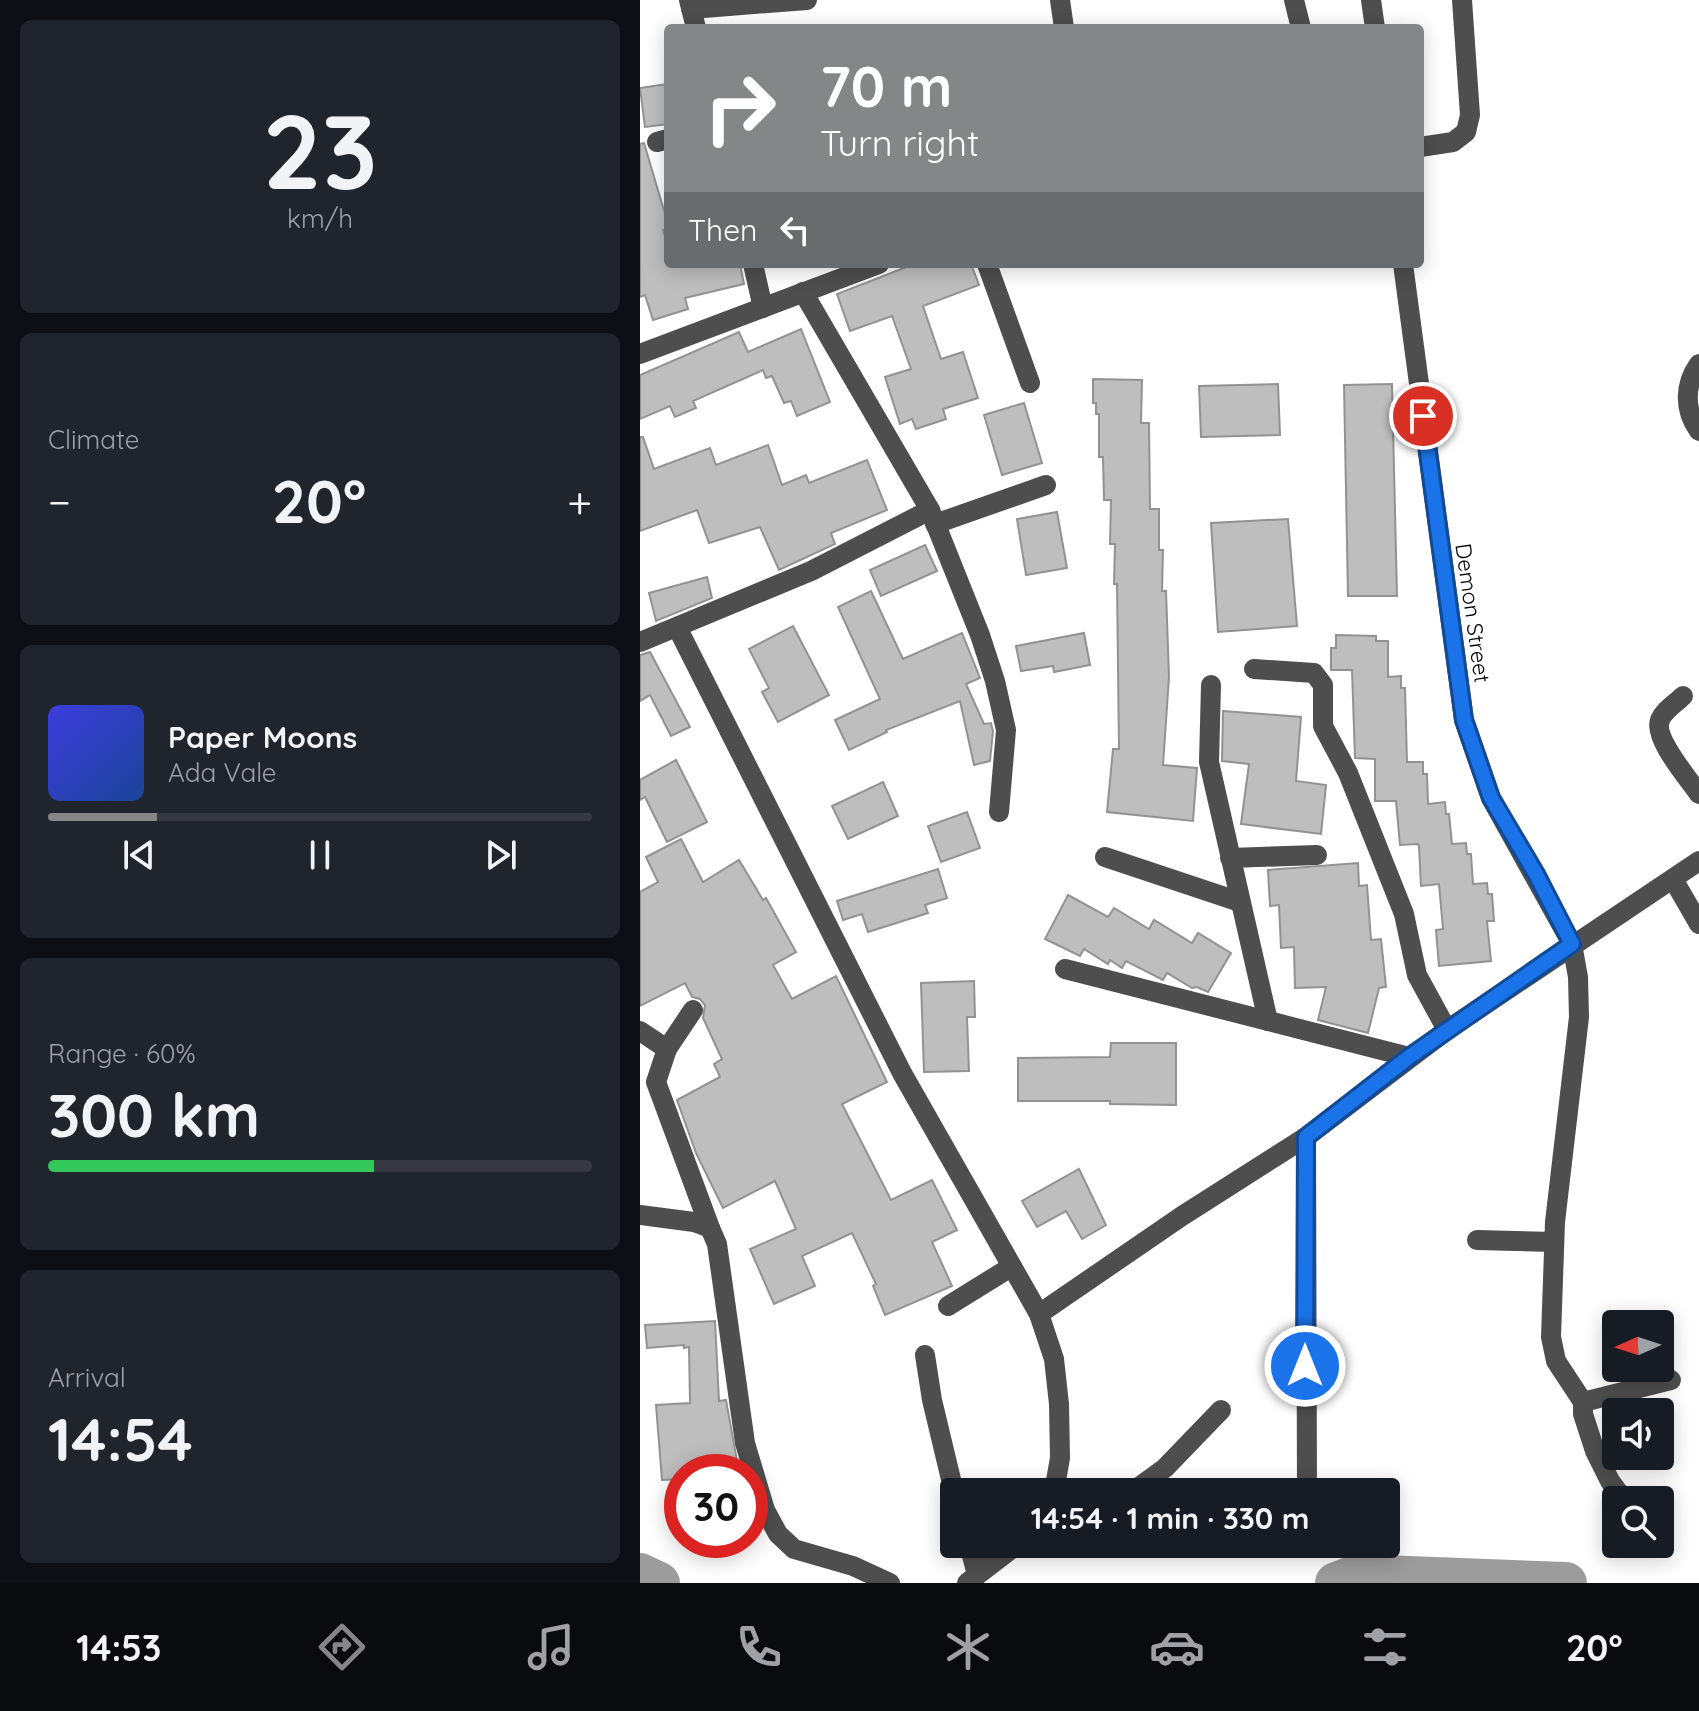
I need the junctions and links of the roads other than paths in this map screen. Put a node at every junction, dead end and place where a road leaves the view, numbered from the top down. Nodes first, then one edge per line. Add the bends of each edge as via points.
1 (807, 0) edge
2 (1060, 0) edge
3 (1294, 0) edge
4 (1371, 0) edge
5 (1462, 0) edge
6 (692, 12) edge
7 (1063, 24) edge
8 (1300, 24) edge
9 (1374, 24) edge
10 (1424, 146) edge
11 (754, 268) edge
12 (868, 268) edge
13 (988, 268) edge
14 (1404, 268) edge
15 (803, 292) junction
16 (763, 308) junction
17 (640, 354) edge
18 (1699, 364) edge
19 (1030, 383) dead end
20 (1699, 431) edge
21 (1046, 485) dead end
22 (933, 517) junction
23 (678, 629) junction
24 (640, 642) edge
25 (1254, 669) dead end
26 (1211, 685) dead end
27 (1683, 696) dead end
28 (1699, 794) edge
29 (999, 812) dead end
30 (1317, 855) dead end
31 (1105, 857) dead end
32 (1230, 858) junction
33 (1699, 861) edge
34 (1673, 879) junction
35 (1240, 902) junction
36 (1699, 924) edge
37 (1572, 944) junction
38 (1065, 969) dead end
39 (693, 1010) dead end
40 (1268, 1021) junction
41 (1447, 1030) junction
42 (640, 1031) edge
43 (667, 1049) junction
44 (1409, 1057) junction
45 (1306, 1137) junction
46 (640, 1215) edge
47 (710, 1228) junction
48 (1477, 1240) dead end
49 (1554, 1242) junction
50 (1011, 1267) junction
51 (948, 1306) dead end
52 (1039, 1314) junction
53 (925, 1355) dead end
54 (1663, 1382) edge
55 (1583, 1402) junction
56 (1221, 1410) dead end
57 (951, 1478) edge
58 (1056, 1478) edge
59 (1151, 1478) edge
60 (1307, 1478) edge
61 (1616, 1486) edge
62 (970, 1558) edge
63 (1000, 1558) edge
64 (972, 1579) edge
65 (890, 1583) edge

1 - 6 street
2 - 7 street
3 - 8 street
4 - 9 street
5 - 10 street via 1470,115 1466,132 1453,142
11 - 16 street
12 - 15 street
13 - 19 street
14 - 37 street, Demon Street via 1464,720 1491,798
15 - 16 street
15 - 22 street
16 - 17 street
18 - 20 street via 1688,388 1687,408
21 - 22 street
22 - 23 street
22 - 29 street via 980,635 1001,705 1006,730
23 - 24 street
23 - 50 street via 840,954
25 - 41 street via 1314,673 1323,685 1323,726 1348,773 1404,914 1417,975
26 - 32 street via 1209,762
27 - 28 street via 1658,726
30 - 32 street
31 - 35 street
32 - 35 street
33 - 34 street
34 - 36 street
34 - 37 street
35 - 40 street
37 - 41 street
37 - 49 street, Demon Street via 1579,1017
38 - 40 street
39 - 43 street
40 - 44 street
41 - 44 street
42 - 43 street
43 - 47 street via 656,1082
44 - 45 street
45 - 52 street
45 - 60 street
46 - 47 street
47 - 65 street via 720,1259 745,1443 765,1510 794,1549
48 - 49 street
49 - 55 street, Demon Street via 1551,1337 1556,1361
50 - 51 street
50 - 52 street
52 - 58 street via 1054,1359 1059,1404
53 - 57 street
54 - 55 street
55 - 61 street via 1595,1451
56 - 59 street
62 - 64 street
63 - 64 street

